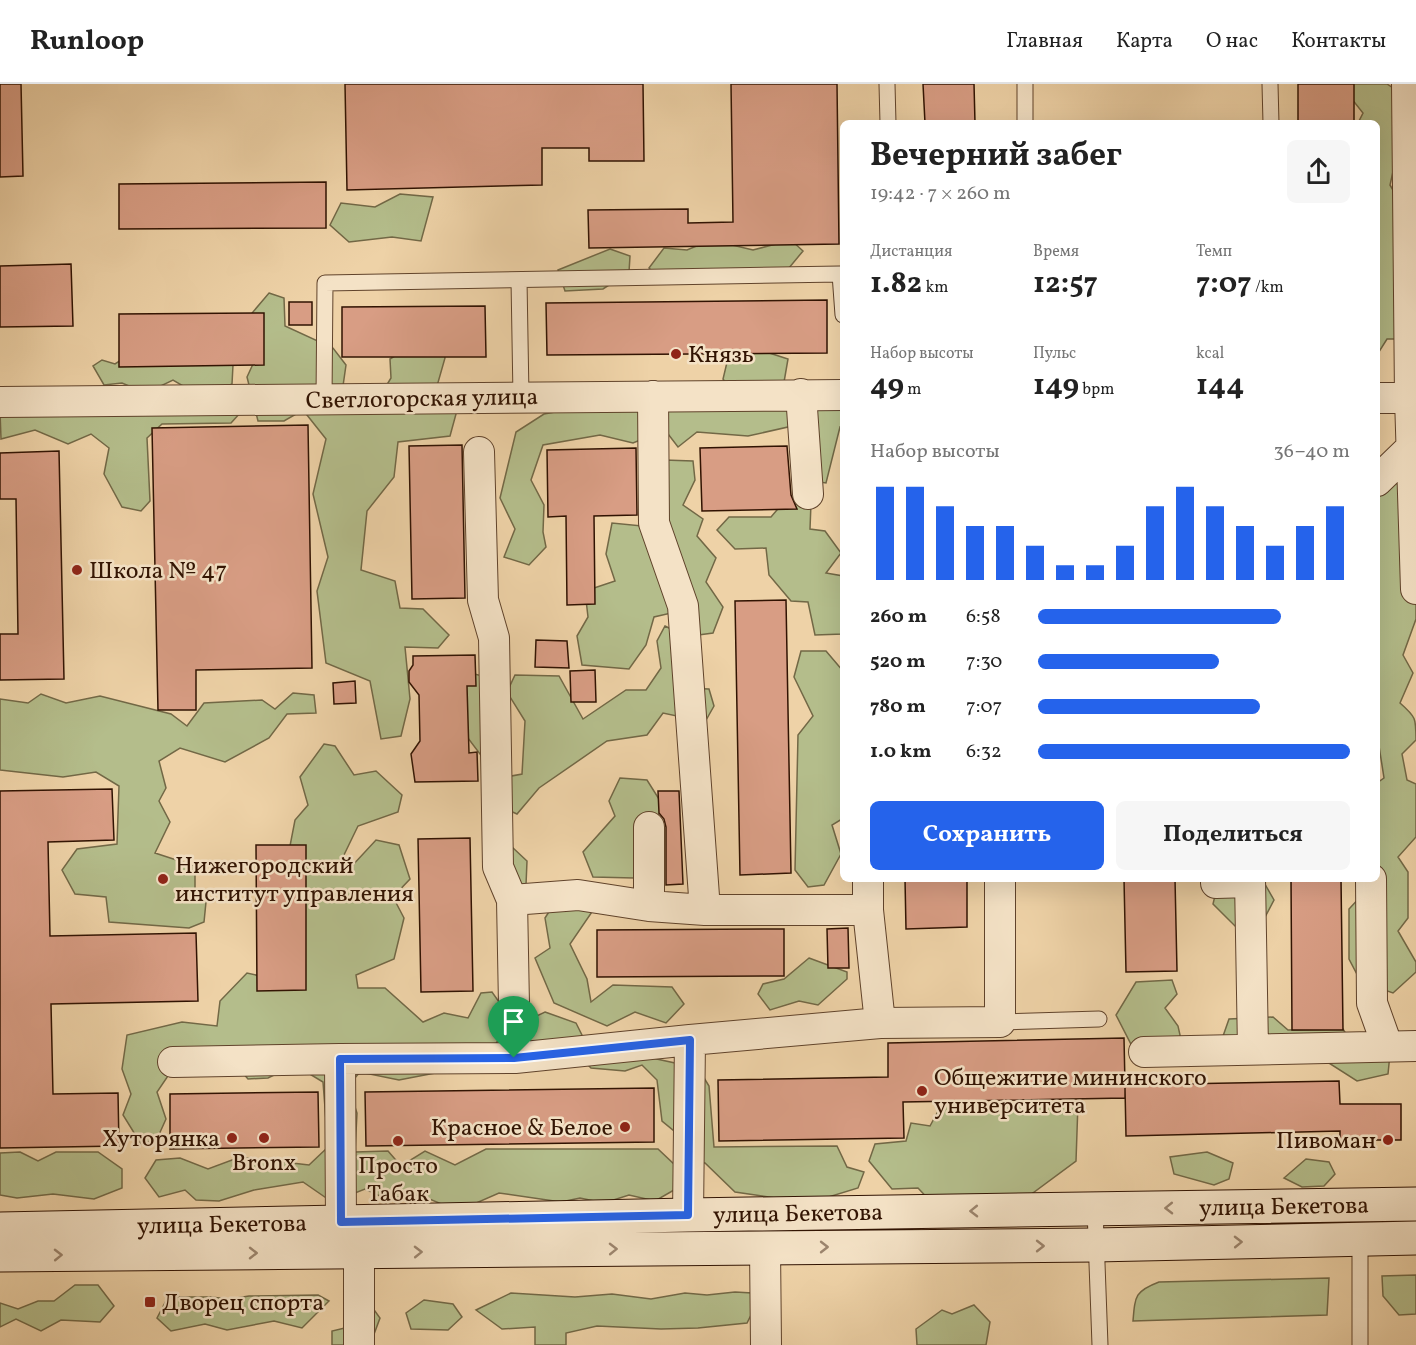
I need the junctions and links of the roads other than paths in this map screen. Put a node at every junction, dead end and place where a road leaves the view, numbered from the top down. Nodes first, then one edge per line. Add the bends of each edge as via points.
1 (887, 84) edge
2 (1025, 84) edge
3 (1270, 84) edge
4 (1407, 84) edge
5 (888, 120) edge
6 (1025, 120) edge
7 (1271, 120) edge
8 (840, 274) edge
9 (519, 279) junction
10 (801, 394) junction
11 (840, 395) edge
12 (653, 396) junction
13 (521, 397) junction
14 (1380, 398) edge
15 (1413, 398) edge
16 (324, 399) junction
17 (0, 402) edge
18 (1412, 447) junction
19 (479, 452) dead end
20 (1380, 478) edge
21 (808, 494) dead end
22 (1416, 589) edge
23 (649, 827) dead end
24 (868, 882) edge
25 (1000, 882) edge
26 (1233, 882) edge
27 (1250, 882) edge
28 (1371, 882) edge
29 (1216, 883) dead end
30 (512, 900) junction
31 (649, 906) junction
32 (705, 910) junction
33 (868, 910) junction
34 (1099, 1019) dead end
35 (1000, 1022) junction
36 (880, 1023) junction
37 (690, 1040) junction
38 (1402, 1046) edge
39 (1253, 1049) junction
40 (1144, 1052) dead end
41 (514, 1058) junction
42 (340, 1059) junction
43 (173, 1062) dead end
44 (1416, 1204) edge
45 (1095, 1209) junction
46 (688, 1215) junction
47 (341, 1222) junction
48 (0, 1228) edge
49 (1416, 1238) edge
50 (1360, 1239) junction
51 (1095, 1245) junction
52 (765, 1248) junction
53 (359, 1252) junction
54 (0, 1255) edge
55 (359, 1345) edge
56 (766, 1345) edge
57 (1100, 1345) edge
58 (1360, 1345) edge

1 - 5 lane
2 - 6 lane
3 - 7 lane
4 - 15 street
8 - 9 lane
9 - 13 lane
9 - 16 lane via 325,283
10 - 11 street, Светлогорская улица
10 - 12 street, Светлогорская улица
10 - 21 street
12 - 13 street, Светлогорская улица
12 - 32 street via 654,523 682,606
13 - 16 street, Светлогорская улица
14 - 15 street
15 - 18 street
16 - 17 street, Светлогорская улица
18 - 20 street
18 - 22 street
19 - 30 street via 483,600 494,638 498,867
23 - 31 street
24 - 33 street
25 - 35 street
26 - 29 street
27 - 39 street
28 - 38 street via 1372,1003
30 - 31 street via 578,895
30 - 41 street
31 - 32 street
32 - 33 street
33 - 36 street
34 - 35 lane
35 - 36 street
36 - 37 street
37 - 41 street
37 - 46 street
38 - 39 street
39 - 40 street
41 - 42 street
42 - 43 street
42 - 47 street
44 -> 45 main road, улица Бекетова
45 -> 46 main road, улица Бекетова
45 - 51 lane
46 - 47 main road, улица Бекетова
47 - 48 main road, улица Бекетова
49 - 50 main road, улица Бекетова
51 -> 50 main road, улица Бекетова
50 - 58 lane
52 -> 51 main road, улица Бекетова
51 - 57 lane
53 -> 52 main road, улица Бекетова
52 - 56 street
54 -> 53 main road, улица Бекетова
53 - 55 street

